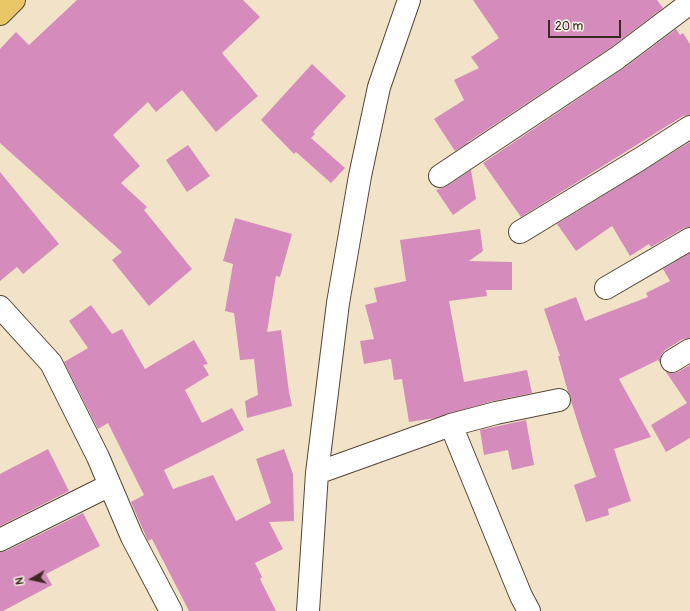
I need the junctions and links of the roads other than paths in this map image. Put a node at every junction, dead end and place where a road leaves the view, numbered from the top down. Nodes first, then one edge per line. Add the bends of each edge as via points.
1 (409, 0) edge
2 (688, 0) edge
3 (690, 4) edge
4 (690, 127) edge
5 (440, 176) dead end
6 (520, 232) dead end
7 (690, 239) edge
8 (606, 288) dead end
9 (0, 307) edge
10 (690, 350) edge
11 (672, 362) dead end
12 (559, 400) dead end
13 (451, 425) junction
14 (317, 472) junction
15 (110, 485) junction
16 (0, 540) edge
17 (171, 611) edge
18 (308, 611) edge
19 (529, 611) edge

1 - 14 street via 379,86 360,176 338,303
2 - 3 street
3 - 5 street via 617,58
4 - 6 street
7 - 8 street
9 - 15 street via 51,363
10 - 11 street
12 - 13 street
13 - 14 street
13 - 19 street
14 - 18 street
15 - 16 street
15 - 17 street via 132,538

